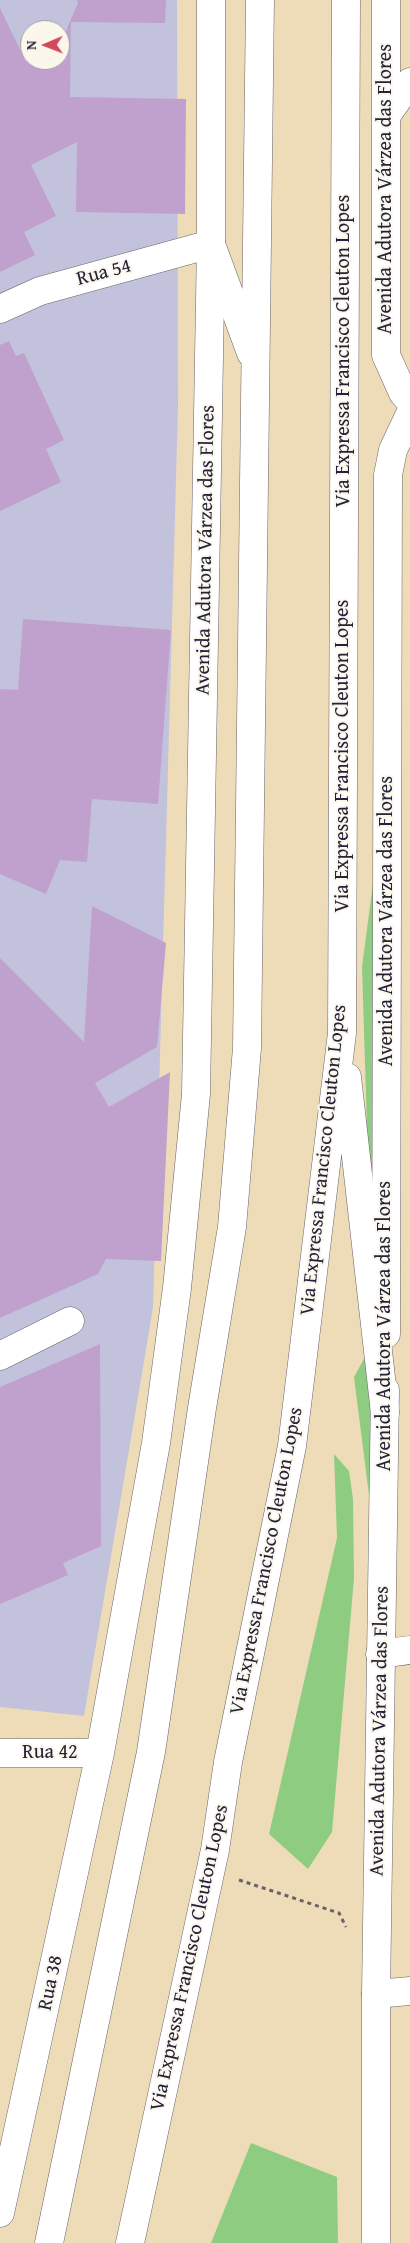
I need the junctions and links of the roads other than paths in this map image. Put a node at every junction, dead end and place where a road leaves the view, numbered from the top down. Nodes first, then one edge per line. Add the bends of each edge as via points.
1 (211, 0) edge
2 (260, 0) edge
3 (346, 0) edge
4 (386, 0) edge
5 (410, 82) edge
6 (386, 116) junction
7 (211, 244) junction
8 (0, 309) edge
9 (257, 367) junction
10 (410, 401) edge
11 (410, 414) edge
12 (342, 1032) junction
13 (70, 1321) dead end
14 (0, 1356) edge
15 (385, 1413) junction
16 (410, 1650) edge
17 (380, 1654) junction
18 (0, 1753) edge
19 (100, 1753) junction
20 (410, 1991) edge
21 (376, 1994) junction
22 (0, 2213) edge
23 (48, 2243) edge
24 (130, 2243) edge
25 (376, 2243) edge

1 - 7 main road, Avenida Adutora Várzea das Flores
2 - 9 main road
3 - 12 main road, Via Expressa Francisco Cleuton Lopes
4 - 6 main road, Avenida Adutora Várzea das Flores
5 - 6 main road
6 - 10 main road, Avenida Adutora Várzea das Flores via 386,356
7 - 8 main road, Rua 54 via 40,291
7 - 9 main road
7 - 19 main road, Avenida Adutora Várzea das Flores via 196,1094 156,1443
9 - 23 main road via 247,1048 232,1227 151,1752
11 - 15 main road, Avenida Adutora Várzea das Flores via 393,450 388,475
12 - 15 main road
12 - 24 main road, Via Expressa Francisco Cleuton Lopes via 292,1446 228,1762 211,1871
13 - 14 main road
15 - 17 main road, Avenida Adutora Várzea das Flores
16 - 17 main road
17 - 21 main road, Avenida Adutora Várzea das Flores
18 - 19 main road, Rua 42
19 - 22 main road, Rua 38
20 - 21 main road
21 - 25 main road, Avenida Adutora Várzea das Flores

